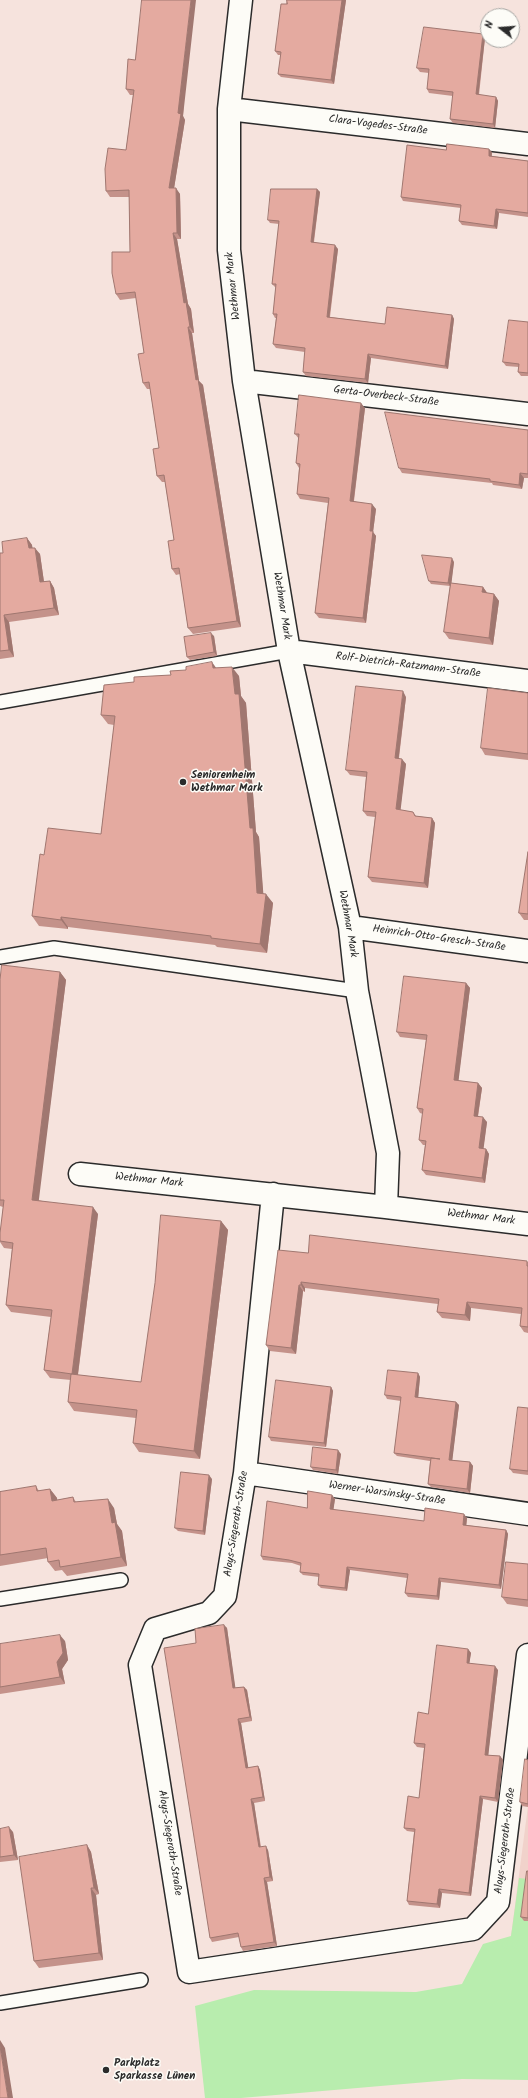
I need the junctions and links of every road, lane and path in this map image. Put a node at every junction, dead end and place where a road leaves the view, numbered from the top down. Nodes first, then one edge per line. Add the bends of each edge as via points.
1 (241, 0) edge
2 (228, 109) junction
3 (528, 144) edge
4 (244, 381) junction
5 (528, 414) edge
6 (289, 651) junction
7 (528, 680) edge
8 (0, 702) edge
9 (350, 926) junction
10 (528, 951) edge
11 (0, 957) edge
12 (358, 991) junction
13 (80, 1174) dead end
14 (274, 1194) junction
15 (386, 1207) junction
16 (528, 1224) edge
17 (245, 1473) junction
18 (528, 1514) edge
19 (122, 1580) dead end
20 (0, 1598) edge
21 (528, 1655) edge
22 (141, 1980) dead end
23 (0, 2003) edge

1 - 2 street, Wethmar Mark
2 - 3 street, Clara-Vogedes-Straße
2 - 4 street, Wethmar Mark via 229,250
4 - 5 street, Gerta-Overbeck-Straße
4 - 6 street, Wethmar Mark
6 - 7 street, Rolf-Dietrich-Ratzmann-Straße
6 - 8 lane
6 - 9 street, Wethmar Mark
9 - 10 street, Heinrich-Otto-Gresch-Straße
9 - 12 street, Wethmar Mark
11 - 12 lane via 54,948
12 - 15 street, Wethmar Mark via 388,1153
13 - 14 street, Wethmar Mark
14 - 15 street, Wethmar Mark
14 - 17 street, Aloys-Siegeroth-Straße
15 - 16 street, Wethmar Mark
17 - 18 street, Werner-Warsinsky-Straße
17 - 21 street, Aloys-Siegeroth-Straße via 225,1596 209,1613 155,1629 140,1665 189,1972 473,1930 498,1902
19 - 20 lane
22 - 23 lane

